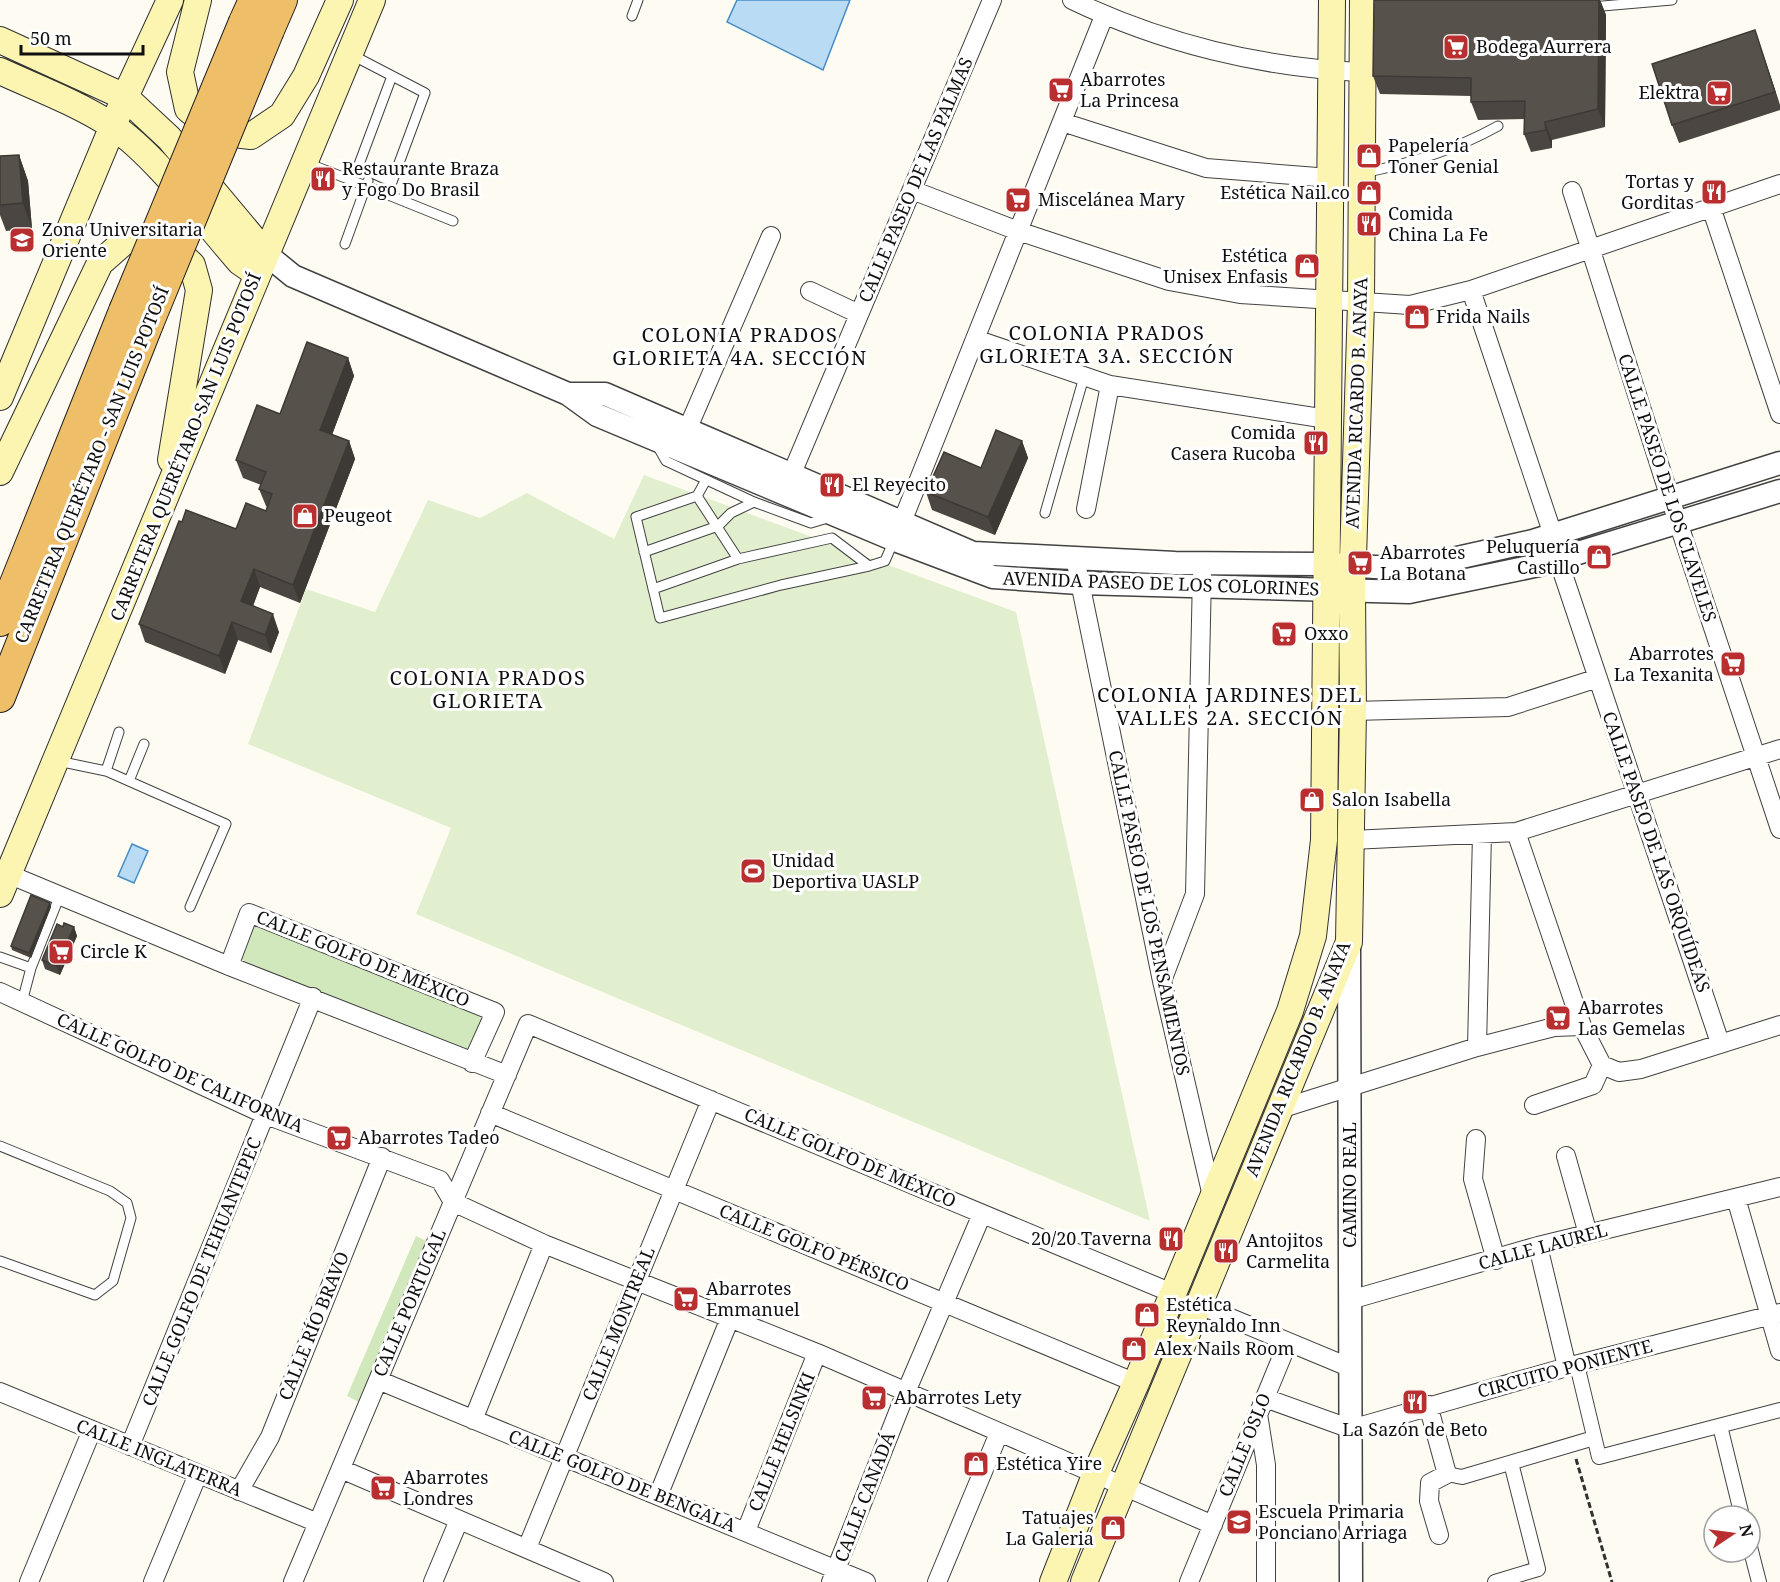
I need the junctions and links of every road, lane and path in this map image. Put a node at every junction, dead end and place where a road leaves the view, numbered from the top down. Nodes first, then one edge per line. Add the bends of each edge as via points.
1 (170, 0) edge
2 (198, 0) edge
3 (282, 0) edge
4 (340, 0) edge
5 (372, 0) edge
6 (638, 0) edge
7 (992, 0) edge
8 (1072, 0) edge
9 (1332, 0) edge
10 (1363, 0) edge
11 (1669, 0) edge
12 (1579, 8) edge
13 (632, 16) dead end
14 (1104, 16) junction
15 (256, 18) edge
16 (0, 40) edge
17 (350, 54) junction
18 (0, 71) edge
19 (1331, 71) junction
20 (1362, 72) junction
21 (392, 76) junction
22 (125, 97) junction
23 (1062, 122) junction
24 (113, 126) junction
25 (1498, 126) dead end
26 (305, 162) junction
27 (372, 173) junction
28 (1362, 174) junction
29 (1330, 178) junction
30 (1780, 184) edge
31 (366, 186) junction
32 (912, 190) junction
33 (1572, 191) dead end
34 (1711, 207) junction
35 (453, 221) dead end
36 (1018, 231) junction
37 (771, 236) dead end
38 (345, 244) dead end
39 (1590, 249) junction
40 (261, 264) junction
41 (1471, 290) junction
42 (810, 291) dead end
43 (1329, 301) junction
44 (1361, 303) junction
45 (859, 314) junction
46 (136, 317) junction
47 (975, 339) junction
48 (1084, 377) junction
49 (1110, 385) junction
50 (0, 396) edge
51 (1780, 414) edge
52 (629, 416) junction
53 (1327, 419) junction
54 (687, 430) junction
55 (651, 435) junction
56 (1780, 463) edge
57 (0, 472) edge
58 (706, 480) junction
59 (788, 483) junction
60 (1780, 491) edge
61 (166, 496) junction
62 (697, 496) junction
63 (1670, 498) junction
64 (754, 502) junction
65 (1086, 509) dead end
66 (1045, 513) dead end
67 (837, 515) junction
68 (1678, 522) junction
69 (718, 526) junction
70 (898, 531) junction
71 (1553, 535) junction
72 (644, 552) junction
73 (738, 558) junction
74 (1075, 558) junction
75 (1558, 559) junction
76 (1202, 563) junction
77 (1326, 564) junction
78 (869, 566) junction
79 (1352, 578) junction
80 (1079, 583) junction
81 (1202, 586) junction
82 (653, 589) junction
83 (1326, 590) junction
84 (0, 621) edge
85 (1598, 678) junction
86 (0, 697) edge
87 (1353, 711) junction
88 (119, 732) dead end
89 (144, 744) dead end
90 (1780, 749) edge
91 (1756, 756) junction
92 (55, 761) junction
93 (106, 771) junction
94 (129, 781) junction
95 (1637, 794) junction
96 (1780, 829) edge
97 (1516, 832) junction
98 (1482, 834) junction
99 (1352, 840) junction
100 (4, 884) edge
101 (60, 895) junction
102 (190, 907) dead end
103 (1348, 942) junction
104 (0, 957) edge
105 (229, 966) junction
106 (31, 968) junction
107 (1162, 981) junction
108 (0, 993) edge
109 (313, 997) junction
110 (22, 1002) junction
111 (528, 1024) joint
112 (1780, 1025) edge
113 (1582, 1026) junction
114 (1720, 1042) junction
115 (1477, 1047) junction
116 (472, 1063) junction
117 (1602, 1065) junction
118 (507, 1075) junction
119 (1349, 1087) junction
120 (711, 1100) junction
121 (1533, 1105) dead end
122 (1280, 1109) junction
123 (490, 1113) junction
124 (266, 1115) junction
125 (1476, 1139) dead end
126 (0, 1146) edge
127 (1566, 1156) dead end
128 (382, 1157) junction
129 (1780, 1186) edge
130 (673, 1191) junction
131 (1212, 1196) junction
132 (1736, 1198) junction
133 (453, 1202) junction
134 (982, 1214) junction
135 (1588, 1234) junction
136 (544, 1244) junction
137 (1538, 1246) junction
138 (1496, 1260) junction
139 (0, 1261) edge
140 (637, 1281) junction
141 (1172, 1293) junction
142 (1350, 1300) junction
143 (945, 1301) junction
144 (1197, 1304) junction
145 (1776, 1314) edge
146 (730, 1318) junction
147 (1288, 1342) junction
148 (1780, 1351) edge
149 (817, 1353) junction
150 (1572, 1366) junction
151 (1351, 1368) junction
152 (378, 1380) junction
153 (1136, 1383) junction
154 (0, 1392) edge
155 (906, 1392) junction
156 (1428, 1405) junction
157 (1261, 1406) junction
158 (1780, 1410) edge
159 (473, 1420) junction
160 (1720, 1426) junction
161 (1351, 1429) junction
162 (92, 1430) junction
163 (999, 1433) junction
164 (1594, 1438) junction
165 (1572, 1445) junction
166 (130, 1446) junction
167 (564, 1457) junction
168 (1511, 1463) junction
169 (340, 1469) junction
170 (1096, 1473) junction
171 (198, 1474) junction
172 (1447, 1474) junction
173 (1125, 1486) junction
174 (239, 1491) junction
175 (658, 1496) junction
176 (1739, 1504) edge
177 (459, 1520) junction
178 (318, 1523) junction
179 (1213, 1525) junction
180 (746, 1531) junction
181 (1439, 1535) dead end
182 (527, 1548) junction
183 (1754, 1564) edge
184 (834, 1576) edge
185 (593, 1580) edge
186 (29, 1582) edge
187 (153, 1582) edge
188 (292, 1582) edge
189 (433, 1582) edge
190 (866, 1582) edge
191 (938, 1582) edge
192 (1053, 1582) edge
193 (1084, 1582) edge
194 (1189, 1582) edge
195 (1266, 1582) edge
196 (1351, 1582) edge
197 (1495, 1582) edge
198 (1612, 1582) edge
199 (1759, 1582) edge

1 - 22 main road
2 - 4 main road via 180,72 188,109 216,132 251,136 282,115 306,76
3 - 15 highway, CARRETERA QUERÉTARO - SAN LUIS POTOSÍ
5 - 17 main road, CARRETERA QUERÉTARO-SAN LUIS POTOSÍ
6 - 13 lane
7 - 32 street, CALLE PASEO DE LAS PALMAS
8 - 14 street
9 - 19 main road, AVENIDA RICARDO B. ANAYA
10 - 20 main road, AVENIDA RICARDO B. ANAYA
11 - 12 lane
14 - 19 street via 1222,53
14 - 23 street
15 - 46 highway, CARRETERA QUERÉTARO - SAN LUIS POTOSÍ, bridge
16 - 22 main road
17 - 21 lane
17 - 26 main road, CARRETERA QUERÉTARO-SAN LUIS POTOSÍ
18 - 24 main road
19 - 20 street
19 - 29 main road, AVENIDA RICARDO B. ANAYA
20 - 28 main road, AVENIDA RICARDO B. ANAYA
21 - 27 lane via 358,167
21 - 27 lane via 425,93 392,182
22 - 24 main road
22 - 40 main road via 169,138 252,242
23 - 29 street via 1206,168
23 - 36 street
24 - 40 main road via 149,158 240,262
24 - 50 main road
25 - 28 lane via 1467,144
26 - 31 lane
26 - 40 main road, CARRETERA QUERÉTARO-SAN LUIS POTOSÍ
27 - 31 lane
28 - 44 main road, AVENIDA RICARDO B. ANAYA
29 - 43 main road, AVENIDA RICARDO B. ANAYA
30 - 34 street
31 - 35 lane
31 - 38 lane
32 - 36 street
32 - 45 street, CALLE PASEO DE LAS PALMAS
33 - 39 street, CALLE PASEO DE LOS CLAVELES
34 - 39 street
34 - 51 street
36 - 43 street via 1169,281 1240,294
36 - 47 street
37 - 54 street
39 - 41 street
39 - 63 street, CALLE PASEO DE LOS CLAVELES
40 - 52 street, AVENIDA PASEO DE LOS COLORINES
40 - 61 main road, CARRETERA QUERÉTARO-SAN LUIS POTOSÍ
41 - 44 street via 1410,305
41 - 71 street
42 - 45 street
43 - 44 street
43 - 53 main road, AVENIDA RICARDO B. ANAYA
44 - 79 main road, AVENIDA RICARDO B. ANAYA
45 - 59 street, CALLE PASEO DE LAS PALMAS
46 - 84 highway, CARRETERA QUERÉTARO - SAN LUIS POTOSÍ
46 - 86 highway, CARRETERA QUERÉTARO - SAN LUIS POTOSÍ
47 - 48 street
47 - 70 street
48 - 49 street
48 - 66 lane
49 - 53 street
49 - 65 street
52 - 54 street, AVENIDA PASEO DE LOS COLORINES
52 - 55 street, AVENIDA PASEO DE LOS COLORINES
53 - 77 main road, AVENIDA RICARDO B. ANAYA
54 - 59 street, AVENIDA PASEO DE LOS COLORINES
55 - 58 lane via 666,461
55 - 59 street, AVENIDA PASEO DE LOS COLORINES
56 - 63 street, AVENIDA PASEO DE LOS COLORINES
57 - 61 main road via 100,263 125,241 147,239 173,247 192,264 199,290
58 - 62 lane
58 - 64 lane
59 - 67 street, AVENIDA PASEO DE LOS COLORINES
59 - 70 street, AVENIDA PASEO DE LOS COLORINES
60 - 68 street, AVENIDA PASEO DE LOS COLORINES
61 - 92 main road, CARRETERA QUERÉTARO-SAN LUIS POTOSÍ
62 - 69 lane
62 - 72 lane via 636,516
63 - 68 street, CALLE PASEO DE LOS CLAVELES
63 - 71 street, AVENIDA PASEO DE LOS COLORINES
64 - 67 lane via 811,523
64 - 69 lane via 731,513
67 - 70 street, AVENIDA PASEO DE LOS COLORINES
68 - 75 street, AVENIDA PASEO DE LOS COLORINES
68 - 91 street, CALLE PASEO DE LOS CLAVELES
69 - 72 lane
69 - 73 lane
70 - 74 street, AVENIDA PASEO DE LOS COLORINES via 973,553
70 - 78 lane via 885,561
70 - 80 street, AVENIDA PASEO DE LOS COLORINES via 993,577
71 - 79 street, AVENIDA PASEO DE LOS COLORINES
72 - 82 lane
73 - 78 lane via 832,538
73 - 82 lane
74 - 76 street, AVENIDA PASEO DE LOS COLORINES
74 - 80 street, CALLE PASEO DE LOS PENSAMIENTOS
75 - 79 street, AVENIDA PASEO DE LOS COLORINES via 1409,592
75 - 85 street, CALLE PASEO DE LAS ORQUÍDEAS
76 - 77 street, AVENIDA PASEO DE LOS COLORINES
76 - 81 street
77 - 79 street, AVENIDA PASEO DE LOS COLORINES
77 - 83 main road, AVENIDA RICARDO B. ANAYA
78 - 82 lane via 660,618
79 - 83 street, AVENIDA PASEO DE LOS COLORINES
79 - 87 main road, AVENIDA RICARDO B. ANAYA
80 - 81 street, AVENIDA PASEO DE LOS COLORINES
80 - 107 street, CALLE PASEO DE LOS PENSAMIENTOS
81 - 83 street, AVENIDA PASEO DE LOS COLORINES
81 - 107 street via 1195,894
83 - 131 main road, AVENIDA RICARDO B. ANAYA via 1324,840 1313,936 1290,1011
85 - 87 street via 1508,707
85 - 95 street, CALLE PASEO DE LAS ORQUÍDEAS
87 - 99 main road, AVENIDA RICARDO B. ANAYA
88 - 93 lane
89 - 94 lane
90 - 91 street
91 - 95 street
91 - 96 street, CALLE PASEO DE LOS CLAVELES
92 - 93 lane
92 - 100 main road, CARRETERA QUERÉTARO-SAN LUIS POTOSÍ
93 - 94 lane
94 - 102 lane via 226,824
95 - 97 street
95 - 114 street, CALLE PASEO DE LAS ORQUÍDEAS
97 - 98 street
97 - 113 street
98 - 99 street
98 - 115 street
99 - 103 main road, AVENIDA RICARDO B. ANAYA
100 - 101 street
101 - 105 street
101 - 106 lane
103 - 119 street, CAMINO REAL
103 - 122 main road, AVENIDA RICARDO B. ANAYA
104 - 106 lane
105 - 109 street
105 - 116 street, CALLE GOLFO DE MÉXICO via 249,913 495,1012
106 - 110 lane
107 - 131 street, CALLE PASEO DE LOS PENSAMIENTOS
108 - 110 street, CALLE GOLFO DE CALIFORNIA
109 - 116 street
109 - 124 street, CALLE GOLFO DE TEHUANTEPEC
110 - 124 street, CALLE GOLFO DE CALIFORNIA
111 - 118 street, CALLE PORTUGAL
111 - 120 street, CALLE GOLFO DE MÉXICO
112 - 114 street
113 - 115 street via 1554,1027
113 - 117 street
114 - 117 street via 1641,1069 1619,1072
115 - 119 street
116 - 118 street
117 - 121 street via 1593,1085
118 - 123 street, CALLE PORTUGAL
119 - 122 street
119 - 142 street, CAMINO REAL
120 - 130 street, CALLE MONTREAL
120 - 134 street, CALLE GOLFO DE MÉXICO
122 - 144 main road, AVENIDA RICARDO B. ANAYA
123 - 130 street, CALLE GOLFO PÉRSICO
123 - 133 street, CALLE PORTUGAL
124 - 128 street, CALLE GOLFO DE CALIFORNIA
124 - 166 street, CALLE GOLFO DE TEHUANTEPEC
125 - 138 street via 1473,1179
126 - 139 lane via 110,1191 127,1203 131,1218 113,1281 95,1296
127 - 135 street
128 - 133 street, CALLE GOLFO DE CALIFORNIA via 440,1180
128 - 174 street, CALLE RÍO BRAVO via 270,1437
129 - 132 street, CALLE LAUREL
130 - 140 street, CALLE MONTREAL
130 - 143 street, CALLE GOLFO PÉRSICO
131 - 141 main road, AVENIDA RICARDO B. ANAYA
132 - 135 street, CALLE LAUREL
132 - 145 street
133 - 136 street, CALLE GOLFO DE CALIFORNIA
133 - 152 street, CALLE PORTUGAL
134 - 141 street, CALLE GOLFO DE MÉXICO
134 - 143 street, CALLE CANADÁ
135 - 137 street, CALLE LAUREL
136 - 140 street, CALLE GOLFO DE CALIFORNIA
136 - 159 street
137 - 138 street, CALLE LAUREL
137 - 150 street
138 - 142 street, CALLE LAUREL
140 - 146 street, CALLE GOLFO DE CALIFORNIA
140 - 167 street, CALLE MONTREAL
141 - 153 main road, AVENIDA RICARDO B. ANAYA
142 - 151 street, CAMINO REAL
143 - 153 street, CALLE GOLFO PÉRSICO
143 - 155 street, CALLE CANADÁ
144 - 147 street
144 - 173 main road, AVENIDA RICARDO B. ANAYA
145 - 148 street
145 - 150 street, CIRCUITO PONIENTE
146 - 149 street, CALLE GOLFO DE CALIFORNIA
146 - 175 street
147 - 151 street
147 - 157 street, CALLE OSLO
149 - 155 street, CALLE GOLFO DE CALIFORNIA
149 - 180 street, CALLE HELSINKI
150 - 156 street, CIRCUITO PONIENTE
150 - 164 street
151 - 161 street, CAMINO REAL
152 - 159 street, CALLE GOLFO DE BENGALA
152 - 169 street, CALLE PORTUGAL
153 - 170 main road, AVENIDA RICARDO B. ANAYA
154 - 162 street, CALLE INGLATERRA
155 - 163 street, CALLE GOLFO DE CALIFORNIA
155 - 184 street, CALLE CANADÁ
156 - 161 street, CIRCUITO PONIENTE
156 - 172 street
157 - 161 street
157 - 179 street, CALLE OSLO
157 - 195 street via 1266,1465
158 - 160 street
159 - 167 street, CALLE GOLFO DE BENGALA
160 - 164 street via 1599,1457
160 - 176 street
161 - 196 street, CAMINO REAL
162 - 166 street, CALLE INGLATERRA
162 - 186 street
163 - 170 street, CALLE GOLFO DE CALIFORNIA
163 - 191 street
164 - 165 street
165 - 168 street
165 - 198 path
166 - 171 street, CALLE INGLATERRA
167 - 175 street, CALLE GOLFO DE BENGALA
167 - 182 street, CALLE MONTREAL
168 - 172 street via 1462,1477
168 - 197 street via 1538,1569
169 - 177 street
169 - 178 street, CALLE PORTUGAL
170 - 173 street, CALLE GOLFO DE CALIFORNIA
170 - 192 main road, AVENIDA RICARDO B. ANAYA
171 - 174 street, CALLE INGLATERRA
171 - 187 street
172 - 181 street via 1430,1483 1429,1501
173 - 179 street, CALLE GOLFO DE CALIFORNIA
173 - 193 main road, AVENIDA RICARDO B. ANAYA
174 - 178 street, CALLE INGLATERRA
175 - 180 street, CALLE GOLFO DE BENGALA
177 - 182 street
177 - 189 street
178 - 188 street, CALLE PORTUGAL
179 - 194 street, CALLE OSLO
180 - 184 street, CALLE GOLFO DE BENGALA
182 - 185 street
183 - 199 street
184 - 190 street, CALLE GOLFO DE BENGALA

